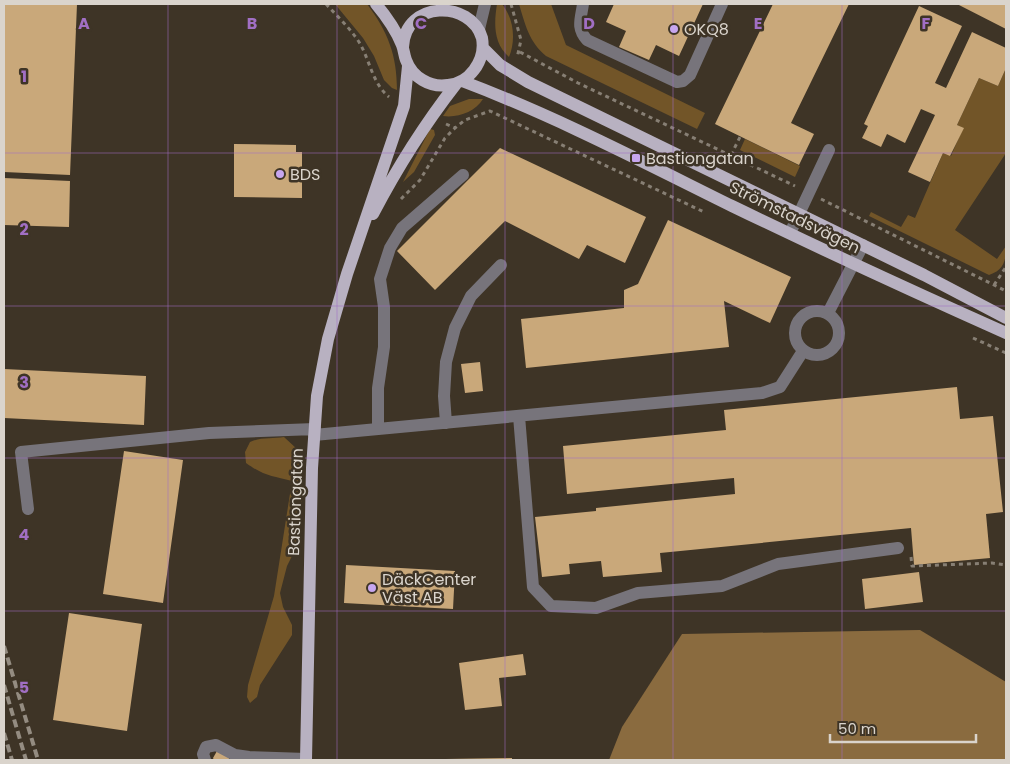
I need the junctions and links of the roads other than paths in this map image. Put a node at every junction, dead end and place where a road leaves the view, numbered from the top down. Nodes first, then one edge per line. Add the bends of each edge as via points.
1 (376, 4) edge
2 (485, 4) edge
3 (582, 4) edge
4 (722, 4) edge
5 (439, 5) edge
6 (479, 28) junction
7 (403, 47) junction
8 (483, 48) junction
9 (408, 66) junction
10 (459, 82) junction
11 (829, 150) dead end
12 (463, 175) dead end
13 (799, 213) junction
14 (790, 233) junction
15 (863, 245) junction
16 (355, 250) junction
17 (854, 263) junction
18 (501, 265) dead end
19 (828, 314) junction
20 (1006, 318) edge
21 (1006, 333) edge
22 (803, 351) junction
23 (519, 416) junction
24 (446, 423) junction
25 (378, 430) junction
26 (314, 432) junction
27 (28, 509) dead end
28 (898, 548) road end
29 (237, 758) edge
30 (205, 760) edge
31 (306, 760) edge

1 - 7 main road
2 - 6 street
3 - 4 street via 580,33 587,40 677,82 683,82 690,74
5 - 6 main road via 465,13
5 - 7 main road via 422,12 412,21
6 - 8 main road
7 - 9 main road
8 - 10 main road via 476,68
8 - 13 main road, Strömstadsvägen via 500,65 528,82
9 - 10 main road via 432,84 444,86
9 - 16 main road, Bastiongatan via 404,106
10 - 14 main road, Strömstadsvägen via 496,94
10 - 16 main road, Bastiongatan via 430,117 391,179
11 - 13 street
12 - 25 street via 402,228 390,248 380,279 384,347 378,388
13 - 14 street
13 - 15 main road, Strömstadsvägen
14 - 17 main road, Strömstadsvägen
15 - 17 street
15 - 20 main road, Strömstadsvägen
16 - 26 main road, Bastiongatan via 328,339
17 - 19 street
17 - 21 main road, Strömstadsvägen
18 - 24 street via 471,296 455,328 446,362
19 - 22 street via 814,310 796,323 795,338
19 - 22 street via 840,332 836,346 816,356
22 - 23 street via 780,387 762,393
23 - 24 street
23 - 28 street via 533,587 551,606 596,608 638,593 722,586 778,564
24 - 25 street
25 - 26 street
26 - 27 street via 210,433 21,452
26 - 31 main road, Bastiongatan
29 - 30 street via 216,745 206,747
29 - 31 street

